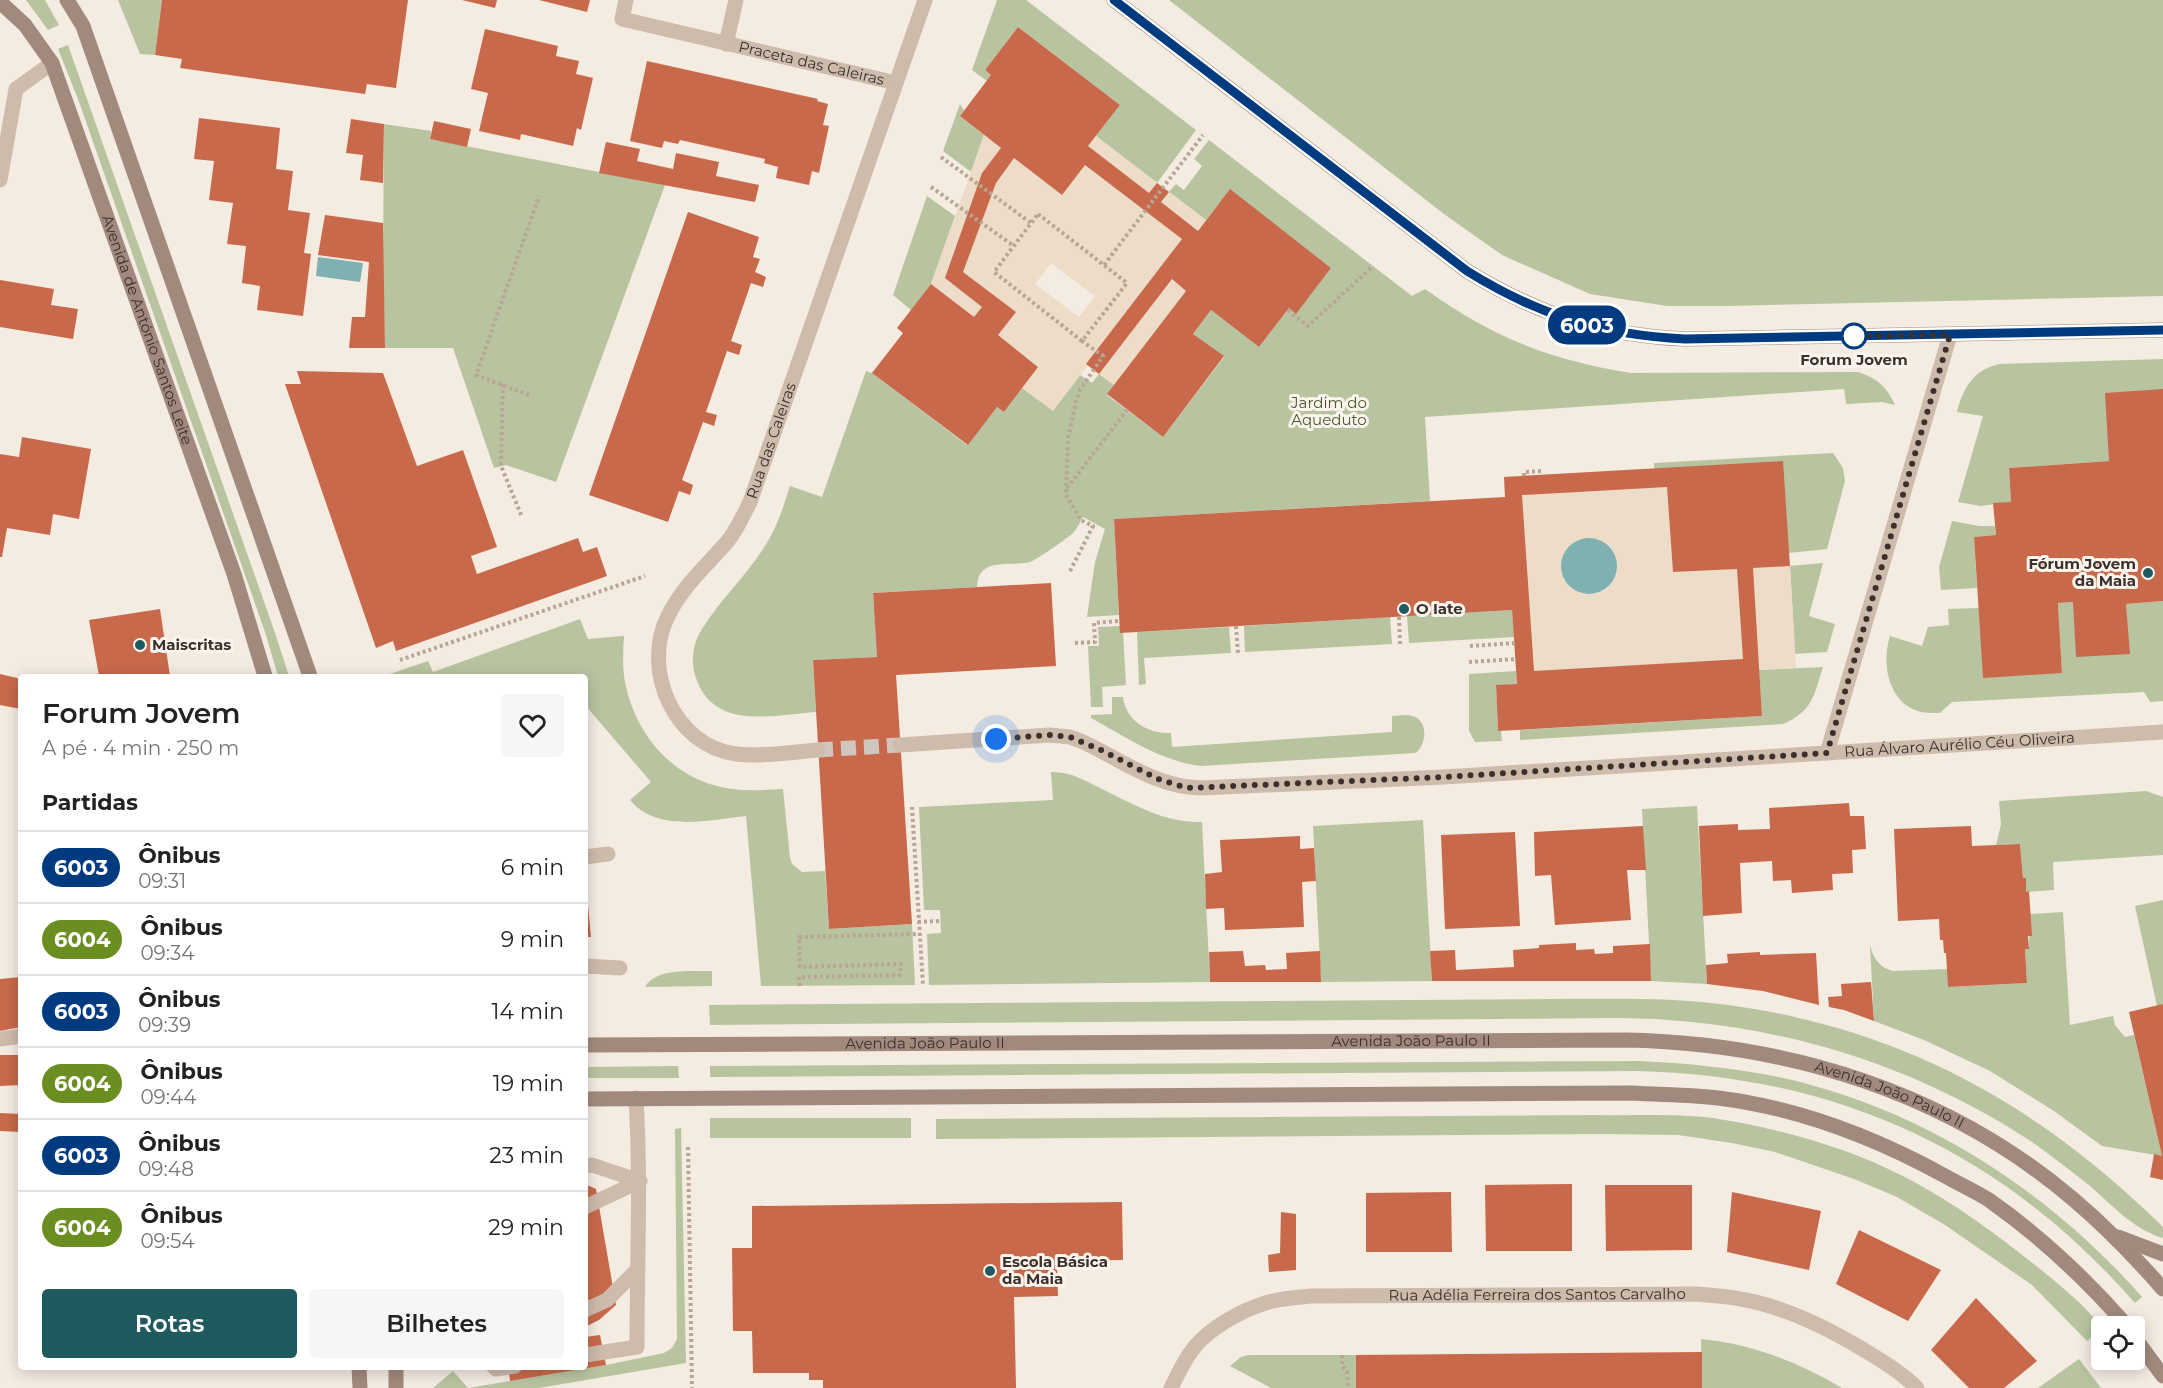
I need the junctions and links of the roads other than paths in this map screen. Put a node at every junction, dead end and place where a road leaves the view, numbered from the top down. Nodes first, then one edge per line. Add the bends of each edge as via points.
1 (67, 0) edge
2 (626, 0) edge
3 (736, 0) edge
4 (925, 0) edge
5 (1114, 0) edge
6 (0, 2) edge
7 (726, 44) junction
8 (52, 63) junction
9 (896, 83) junction
10 (5, 117) edge
11 (0, 180) edge
12 (2163, 330) edge
13 (1950, 335) junction
14 (264, 674) edge
15 (309, 674) edge
16 (2163, 732) edge
17 (900, 745) tunnel mouth
18 (818, 750) tunnel mouth
19 (1827, 753) junction
20 (608, 854) dead end
21 (588, 857) edge
22 (588, 966) edge
23 (620, 968) dead end
24 (18, 1036) edge
25 (0, 1039) edge
26 (588, 1045) edge
27 (636, 1098) junction
28 (588, 1099) edge
29 (588, 1166) edge
30 (640, 1181) junction
31 (588, 1206) edge
32 (2113, 1235) junction
33 (2163, 1254) edge
34 (637, 1270) junction
35 (2163, 1289) edge
36 (588, 1309) edge
37 (2118, 1316) edge
38 (2145, 1351) edge
39 (588, 1355) edge
40 (359, 1370) edge
41 (396, 1370) edge
42 (2163, 1376) edge
43 (360, 1388) edge
44 (396, 1388) edge
45 (1171, 1388) edge
46 (1917, 1388) edge

1 - 15 main road via 82,26
2 - 7 street, Praceta das Caleiras via 622,19
3 - 7 street, Praceta das Caleiras
4 - 9 street, Rua das Caleiras
5 - 13 main road via 1467,271 1547,313 1620,333 1663,338
6 - 8 main road, Avenida de António Santos Leite via 25,25
7 - 9 street, Praceta das Caleiras
8 - 10 street via 16,89
8 - 14 main road, Avenida de António Santos Leite via 234,574
9 - 18 street, Rua das Caleiras via 750,502 728,541 678,597 659,640 663,690 673,712 698,737 736,754
10 - 11 street
12 - 13 main road
13 - 19 street
16 - 19 street, Rua Álvaro Aurélio Céu Oliveira
17 - 19 street, Rua Álvaro Aurélio Céu Oliveira via 1070,737 1158,779 1187,788 1444,777
20 - 21 street
22 - 23 street
24 - 25 street
26 - 32 main road, Avenida João Paulo II via 1625,1040 1723,1046 1851,1075 1959,1123 2047,1179
27 - 28 main road
27 - 30 street
27 - 37 main road via 1608,1093 1716,1098 1816,1118 1899,1151 1988,1200 2046,1244
29 - 30 street
30 - 31 street
30 - 34 street
32 - 33 main road
32 - 35 main road, Avenida João Paulo II
34 - 36 street via 607,1300
34 - 39 street via 637,1347
38 - 42 main road
40 - 43 main road
41 - 44 main road
45 - 46 street, Rua Adélia Ferreira dos Santos Carvalho via 1201,1340 1246,1311 1277,1300 1322,1296 1699,1294 1741,1299 1809,1320 1869,1353

